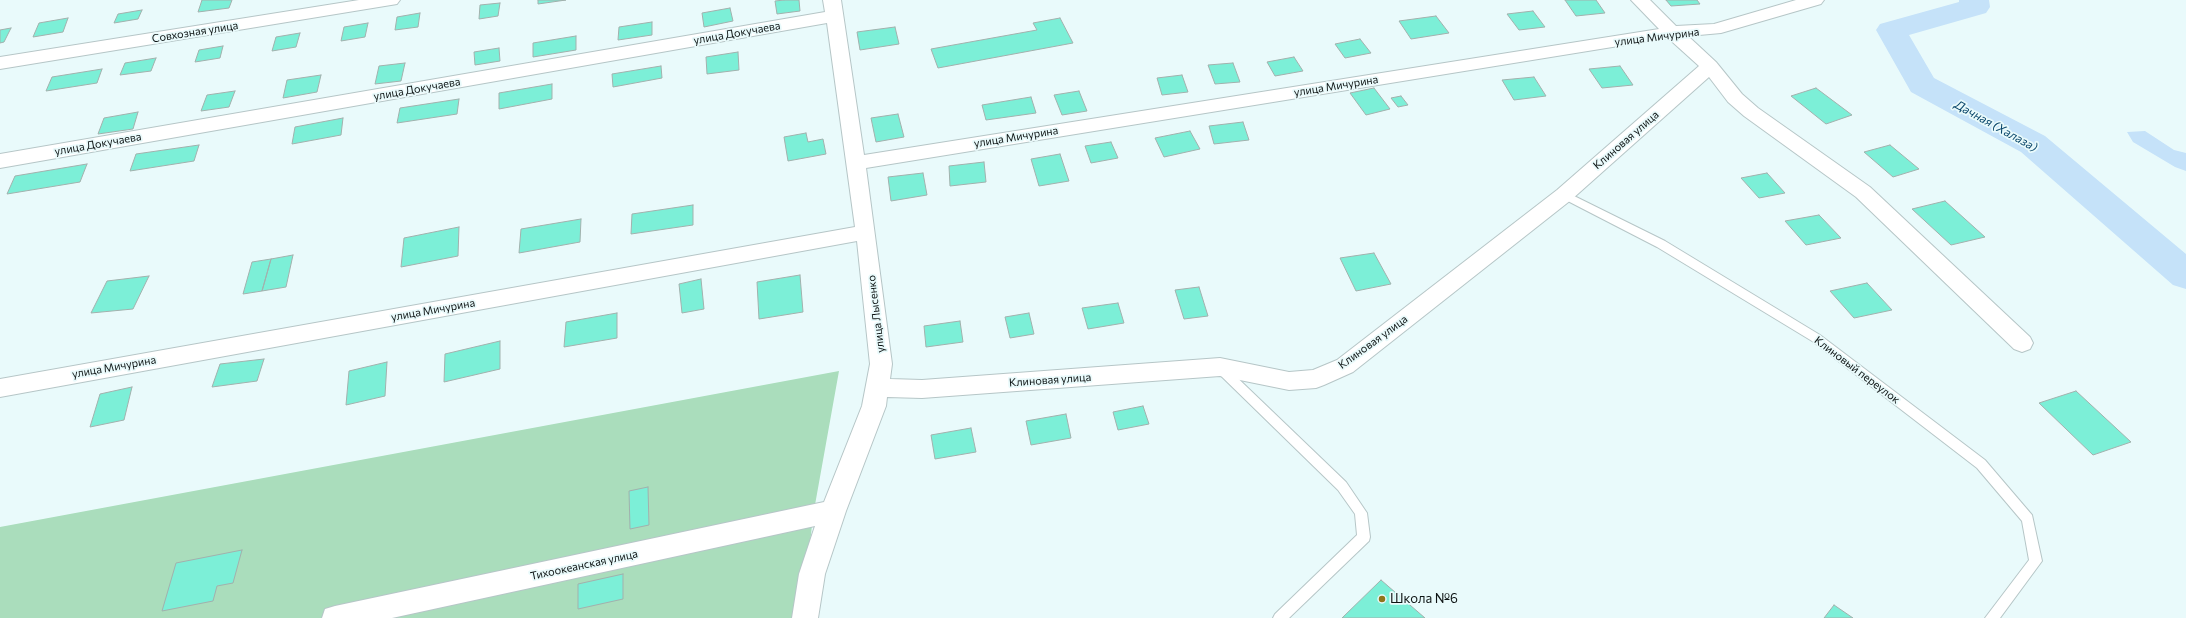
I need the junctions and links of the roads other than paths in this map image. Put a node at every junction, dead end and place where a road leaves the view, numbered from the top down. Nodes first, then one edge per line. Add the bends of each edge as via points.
1 (391, 0) edge
2 (1640, 0) edge
3 (1815, 0) edge
4 (834, 8) edge
5 (1672, 32) junction
6 (0, 63) edge
7 (1710, 66) junction
8 (0, 161) edge
9 (855, 163) junction
10 (1564, 195) junction
11 (866, 232) junction
12 (2022, 343) dead end
13 (1220, 367) junction
14 (0, 388) edge
15 (878, 388) junction
16 (833, 511) junction
17 (335, 618) edge
18 (805, 618) edge
19 (1280, 618) edge
20 (1992, 618) edge

1 - 6 street, Совхозная улица
2 - 5 street
3 - 5 street, улица Мичурина via 1730,26 1702,31
4 - 8 street, улица Докучаева
4 - 9 street, улица Лысенко
5 - 7 street
5 - 9 street, улица Мичурина
7 - 10 street, Клиновая улица
7 - 12 street via 1735,98 1751,112 1863,192
9 - 11 street, улица Лысенко
10 - 13 street, Клиновая улица via 1345,366 1316,379 1289,381
10 - 20 lane, Клиновый переулок via 1661,244 1816,338 1981,464 2028,519 2036,561
11 - 14 street, улица Мичурина
11 - 15 street, улица Лысенко via 882,364
13 - 15 street, Клиновая улица via 922,389
13 - 19 lane via 1342,486 1361,513 1364,537
15 - 16 street, улица Лысенко via 874,406
16 - 17 street, Тихоокеанская улица
16 - 18 street, улица Лысенко via 812,574

